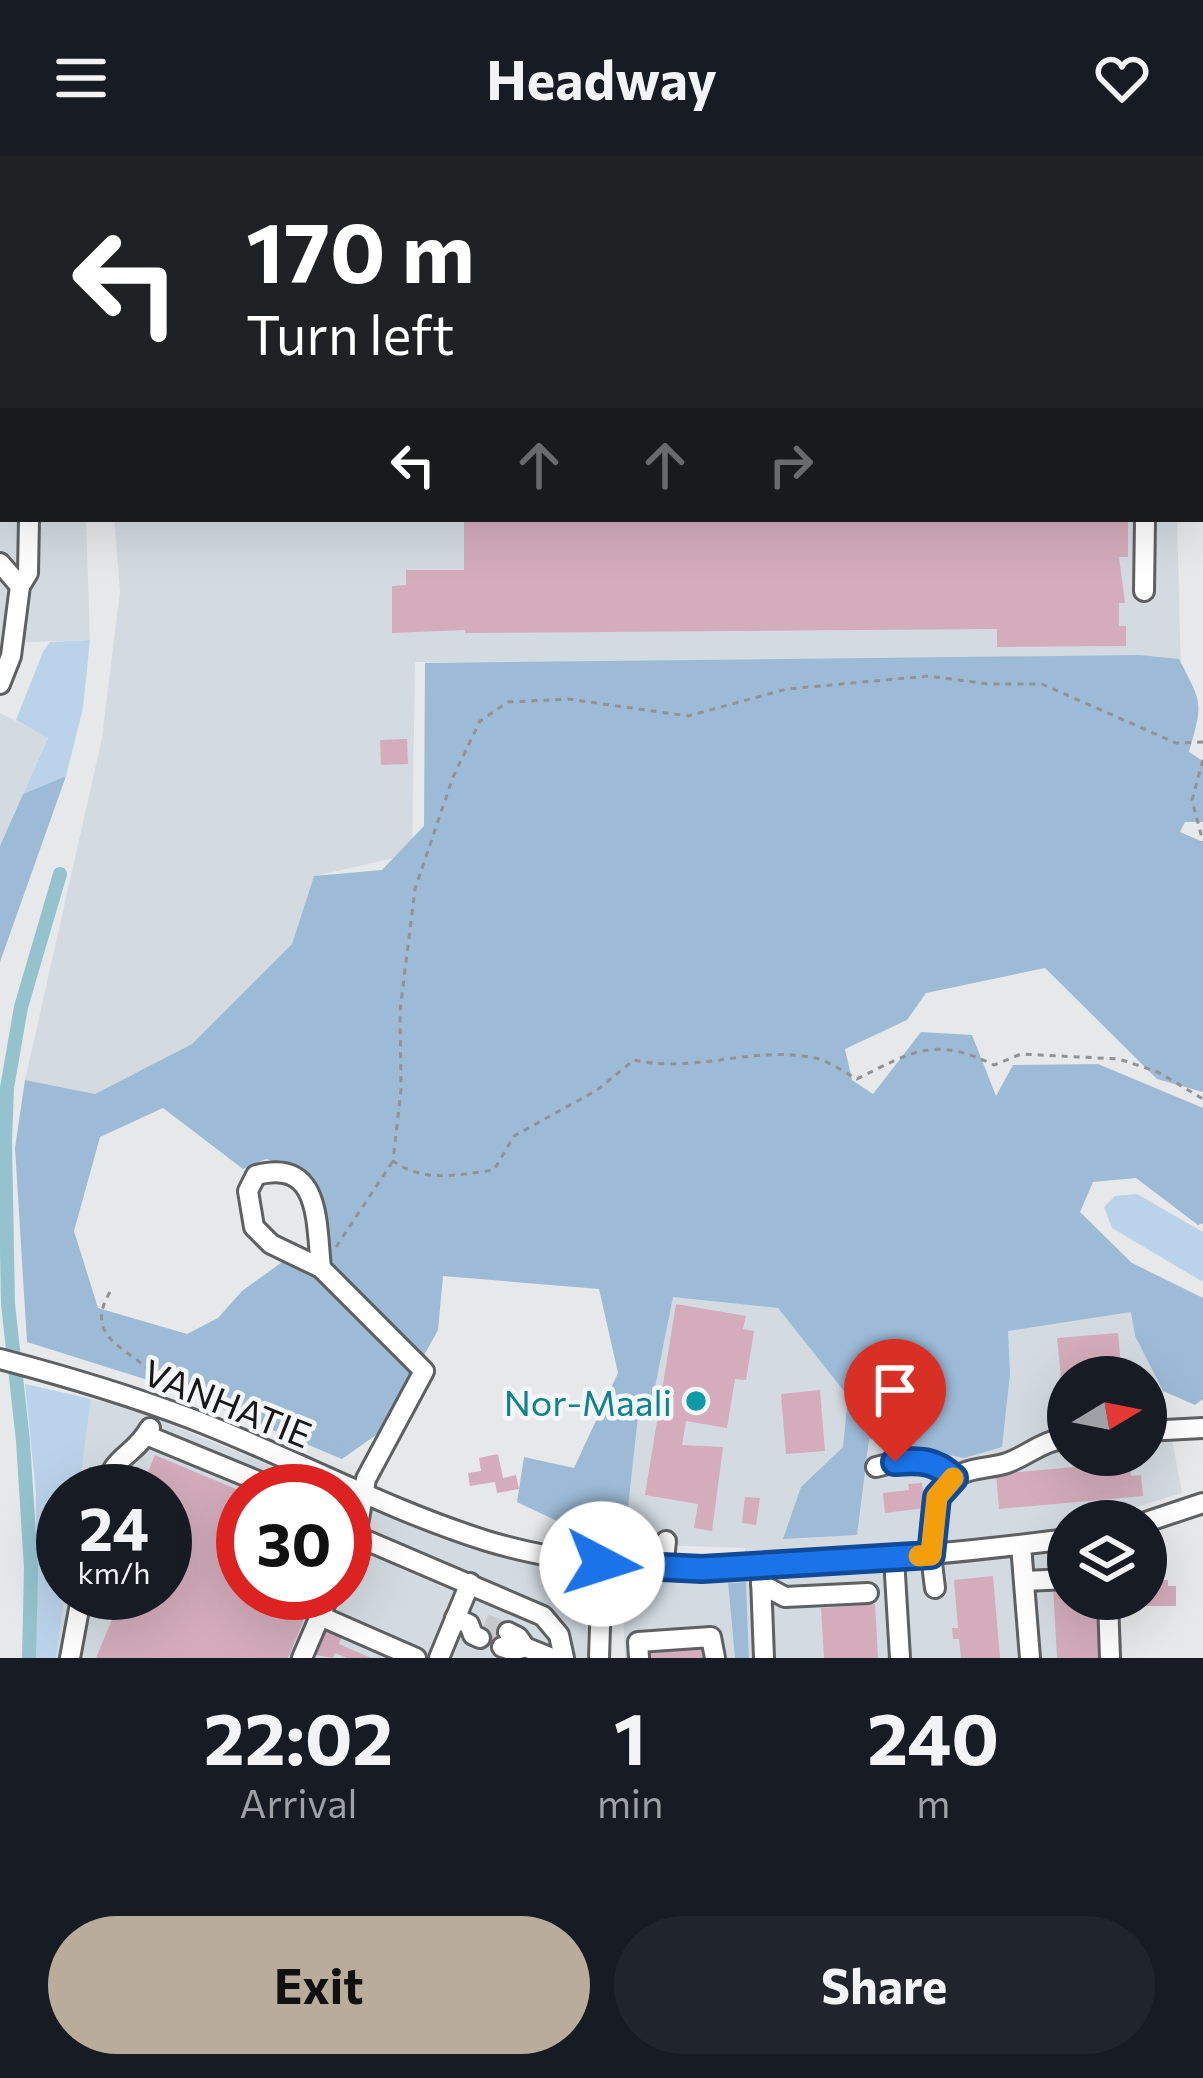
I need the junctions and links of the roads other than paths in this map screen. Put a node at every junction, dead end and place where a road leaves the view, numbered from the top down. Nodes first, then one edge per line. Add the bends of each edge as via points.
1 (29, 522) edge
2 (1144, 522) edge
3 (0, 563) edge
4 (20, 586) junction
5 (1144, 591) dead end
6 (8, 620) edge
7 (0, 684) edge
8 (321, 1268) junction
9 (0, 1359) edge
10 (159, 1400) junction
11 (1203, 1428) edge
12 (1167, 1430) edge
13 (146, 1435) junction
14 (1047, 1441) edge
15 (113, 1464) edge
16 (216, 1464) edge
17 (299, 1464) edge
18 (876, 1467) dead end
19 (372, 1468) edge
20 (954, 1478) junction
21 (372, 1497) edge
22 (1203, 1503) edge
23 (1167, 1515) edge
24 (372, 1534) edge
25 (666, 1540) dead end
26 (1047, 1542) edge
27 (1021, 1545) junction
28 (931, 1555) junction
29 (894, 1558) junction
30 (602, 1564) junction
31 (663, 1569) junction
32 (761, 1576) junction
33 (1047, 1580) edge
34 (1024, 1581) junction
35 (470, 1582) junction
36 (934, 1588) dead end
37 (868, 1593) dead end
38 (77, 1620) edge
39 (318, 1620) edge
40 (329, 1620) edge
41 (1109, 1620) edge
42 (505, 1639) tunnel mouth
43 (713, 1657) edge
44 (70, 1658) edge
45 (302, 1658) edge
46 (416, 1658) edge
47 (439, 1658) edge
48 (552, 1658) edge
49 (564, 1658) edge
50 (599, 1658) edge
51 (639, 1658) edge
52 (764, 1658) edge
53 (900, 1658) edge
54 (1030, 1658) edge
55 (1110, 1658) edge

1 - 4 street via 28,573
2 - 5 street
3 - 4 street
4 - 6 street
6 - 7 street via 11,656
8 - 8 street via 303,1180 290,1172 256,1175 248,1191 254,1227
8 - 19 street via 424,1371
9 - 10 street, VANHATIE
10 - 13 street
10 - 17 street, VANHATIE
11 - 12 street
13 - 15 street
13 - 16 street
14 - 20 street
18 - 20 street via 922,1460
20 - 28 street via 937,1497
21 - 30 street, VANHATIE via 486,1540
22 - 23 street
24 - 35 street
25 - 31 street
26 - 27 street, VANHATIE
27 - 28 street, VANHATIE
27 - 34 street
28 - 29 street, VANHATIE
28 - 36 street
29 - 32 street, VANHATIE
29 - 53 street
30 - 31 street, VANHATIE
30 - 50 street
31 - 32 street, VANHATIE
32 - 37 street via 784,1597
32 - 52 street
33 - 34 street
34 - 54 street
35 - 47 street via 472,1626
35 - 49 street via 543,1616
38 - 44 street
39 - 45 street
40 - 46 street
41 - 55 street
42 - 48 street via 518,1637
43 - 51 street via 711,1637 638,1642

